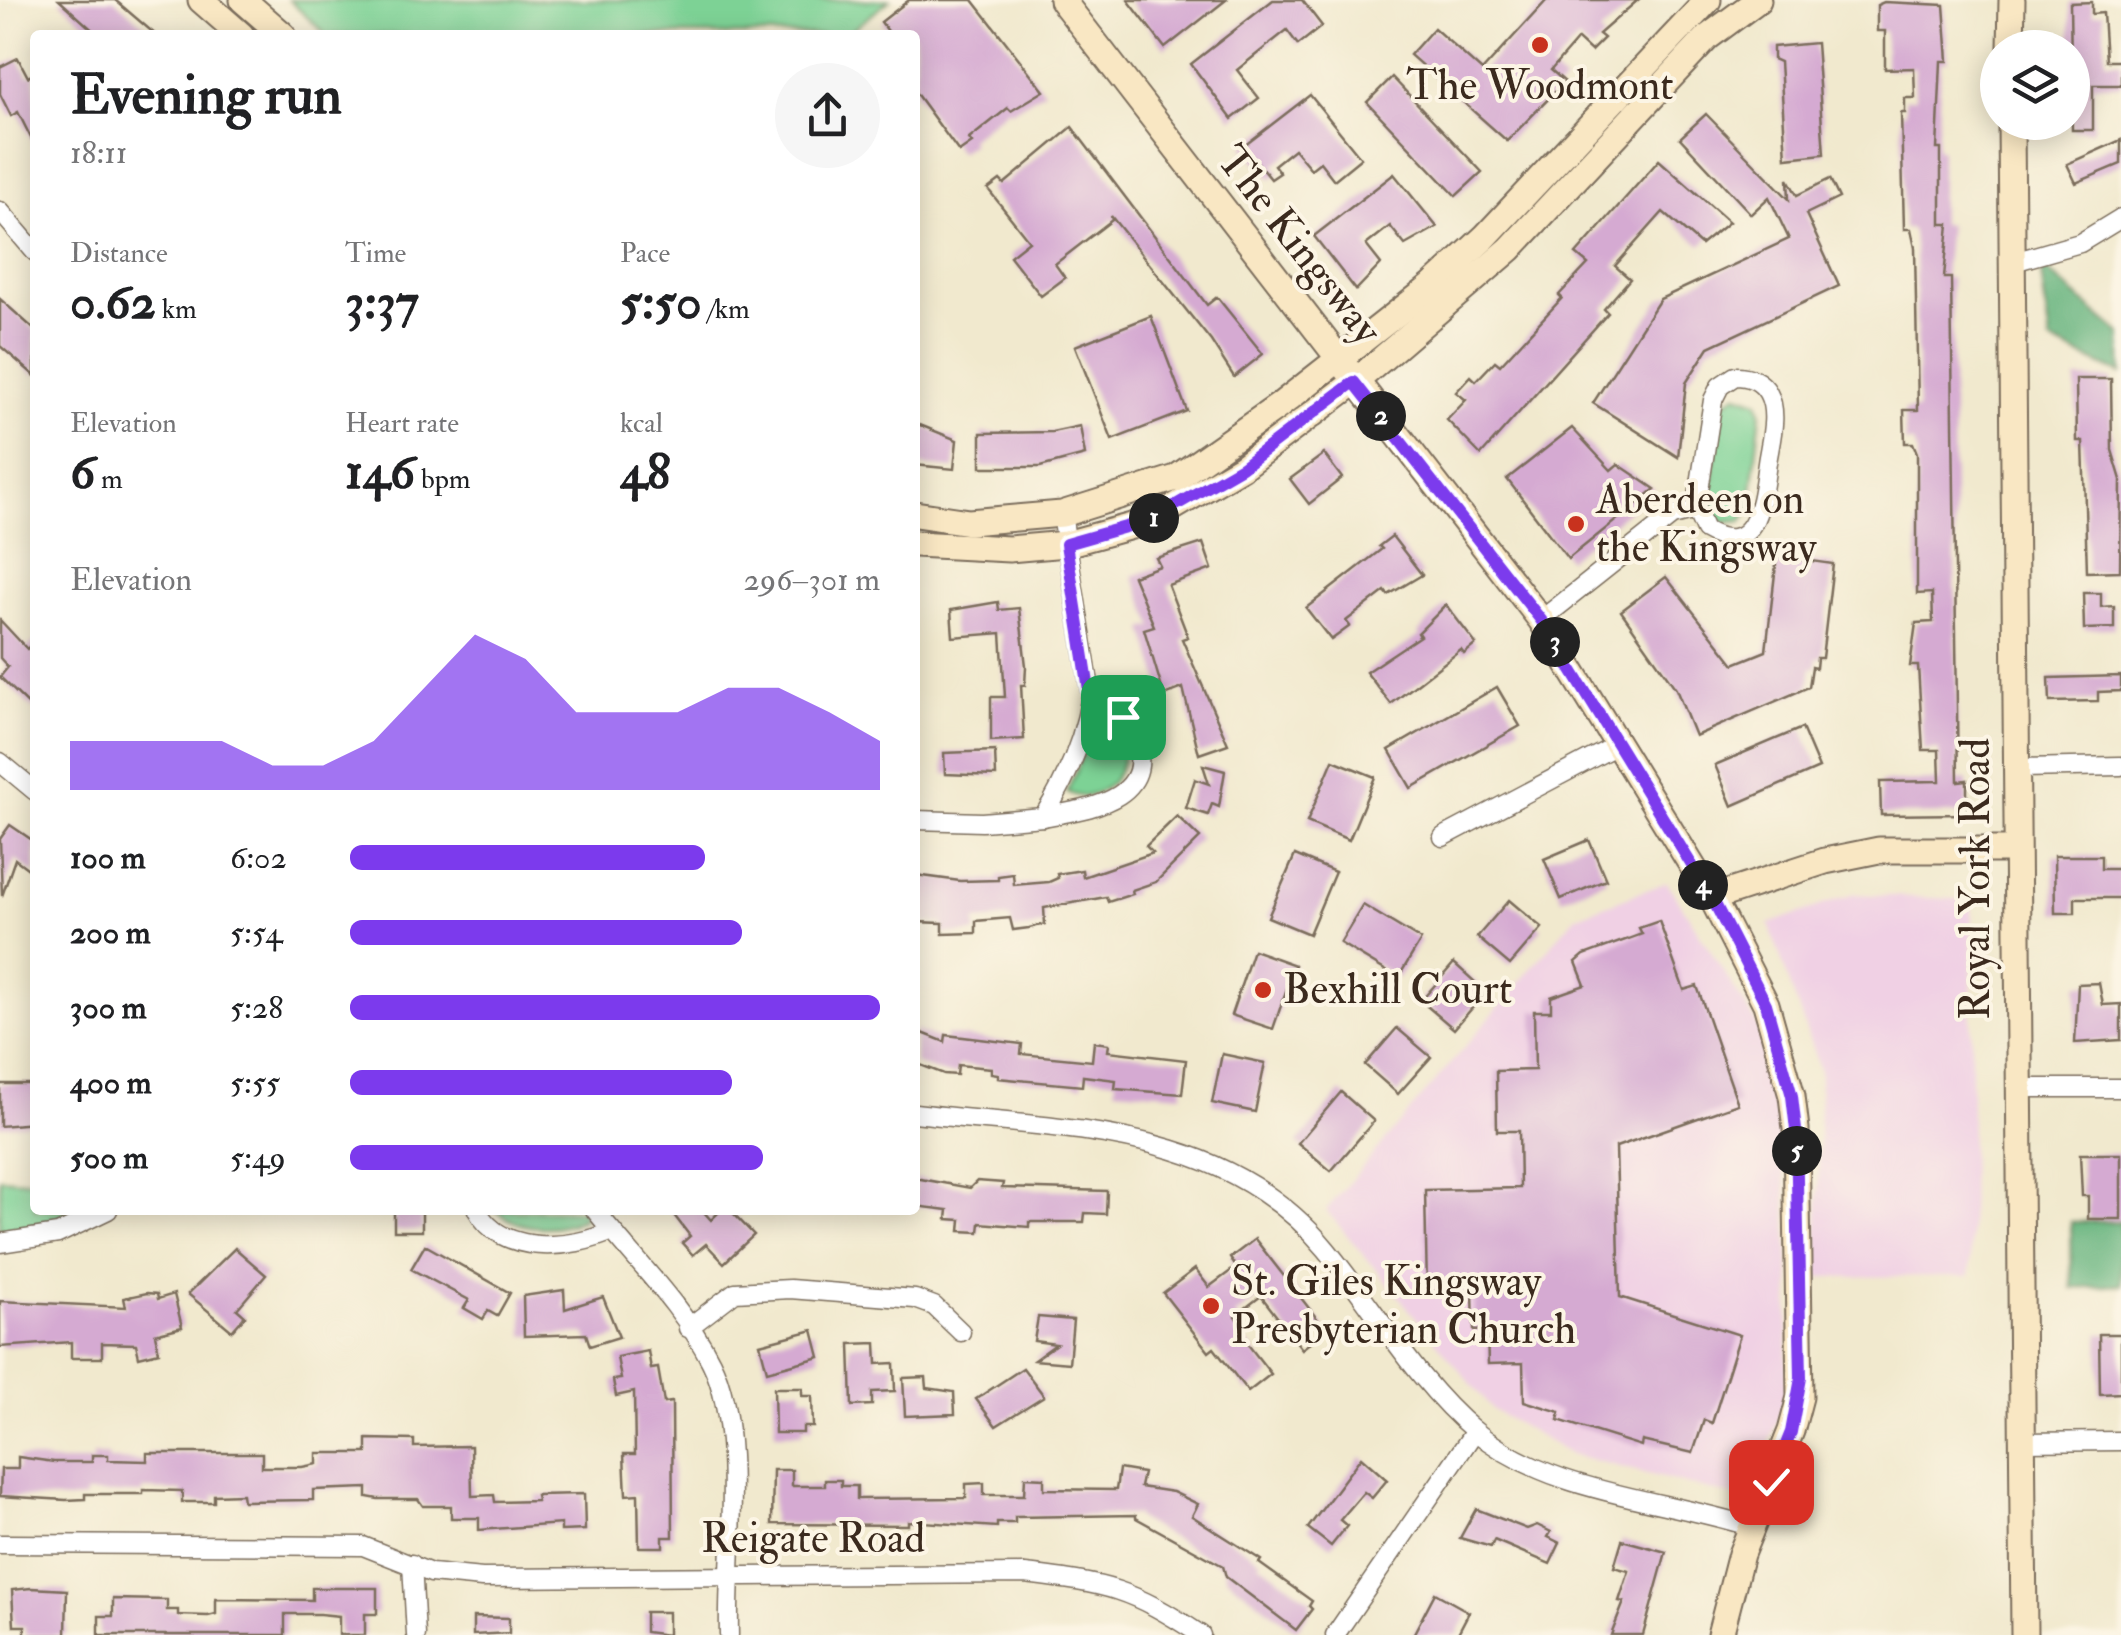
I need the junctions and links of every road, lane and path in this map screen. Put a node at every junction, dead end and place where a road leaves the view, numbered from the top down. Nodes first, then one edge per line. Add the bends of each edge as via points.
1 (200, 0) edge
2 (243, 0) edge
3 (1062, 0) edge
4 (1708, 0) edge
5 (1758, 0) edge
6 (2012, 0) edge
7 (235, 30) edge
8 (278, 30) edge
9 (2011, 30) edge
10 (2011, 140) edge
11 (0, 212) edge
12 (2121, 218) edge
13 (30, 246) edge
14 (2010, 262) junction
15 (1337, 360) junction
16 (1354, 382) junction
17 (1696, 510) junction
18 (1062, 514) junction
19 (920, 515) edge
20 (920, 544) edge
21 (1066, 544) junction
22 (1541, 620) junction
23 (1090, 696) junction
24 (1617, 745) junction
25 (0, 762) edge
26 (2121, 766) edge
27 (2016, 768) junction
28 (30, 787) edge
29 (1042, 816) junction
30 (920, 820) edge
31 (1443, 837) dead end
32 (2015, 850) junction
33 (1712, 898) junction
34 (2017, 1088) junction
35 (2121, 1088) edge
36 (920, 1114) edge
37 (98, 1215) edge
38 (480, 1215) edge
39 (599, 1215) edge
40 (612, 1231) junction
41 (0, 1243) edge
42 (688, 1328) junction
43 (961, 1332) dead end
44 (1475, 1431) junction
45 (2121, 1440) edge
46 (2020, 1442) junction
47 (1752, 1527) junction
48 (0, 1544) edge
49 (412, 1564) junction
50 (728, 1573) junction
51 (416, 1635) edge
52 (729, 1635) edge
53 (1201, 1635) edge
54 (1335, 1635) edge
55 (1720, 1635) edge
56 (2023, 1635) edge

1 - 7 street
2 - 8 street
3 - 15 street, The Kingsway
4 - 15 street via 1485,237
5 - 16 street via 1708,37 1510,249
6 - 9 street
10 - 14 street, Royal York Road
11 - 13 street
12 - 14 street via 2080,242
14 - 27 street, Royal York Road
15 - 16 street, The Kingsway
15 - 18 street via 1176,478
16 - 21 street via 1242,467 1150,520
16 - 22 street, The Kingsway
17 - 17 street via 1714,536 1736,536 1756,523 1773,417 1771,400 1757,381 1735,376 1713,400
17 - 22 street via 1672,516
18 - 19 street via 970,522
18 - 21 street
20 - 21 street via 1008,550
21 - 23 street
22 - 24 street, The Kingsway
23 - 29 street via 1080,739
23 - 29 street via 1123,717 1138,767 1123,792 1105,802
24 - 31 street
24 - 33 street, The Kingsway
25 - 28 street
26 - 27 street
27 - 32 street, Royal York Road
29 - 30 street
32 - 33 street via 1879,850
32 - 34 street, Royal York Road
33 - 47 street, The Kingsway via 1766,1004 1796,1130 1800,1396
34 - 35 street
34 - 46 street, Royal York Road
36 - 44 street via 1128,1138 1194,1154 1266,1189 1306,1226
37 - 41 street via 58,1234
38 - 40 street via 492,1232 514,1242 571,1242
39 - 40 street
40 - 42 street
42 - 43 street via 735,1292 790,1288 915,1300 934,1306
42 - 50 street via 712,1362 730,1418
44 - 47 street via 1541,1472
44 - 54 street
45 - 46 street
46 - 56 street, Royal York Road
47 - 55 street, The Kingsway
48 - 49 street, Reigate Road via 363,1546
49 - 50 street, Reigate Road via 431,1573 482,1578
49 - 51 street
50 - 52 street
50 - 53 street, Reigate Road via 1025,1574 1104,1583 1145,1598

